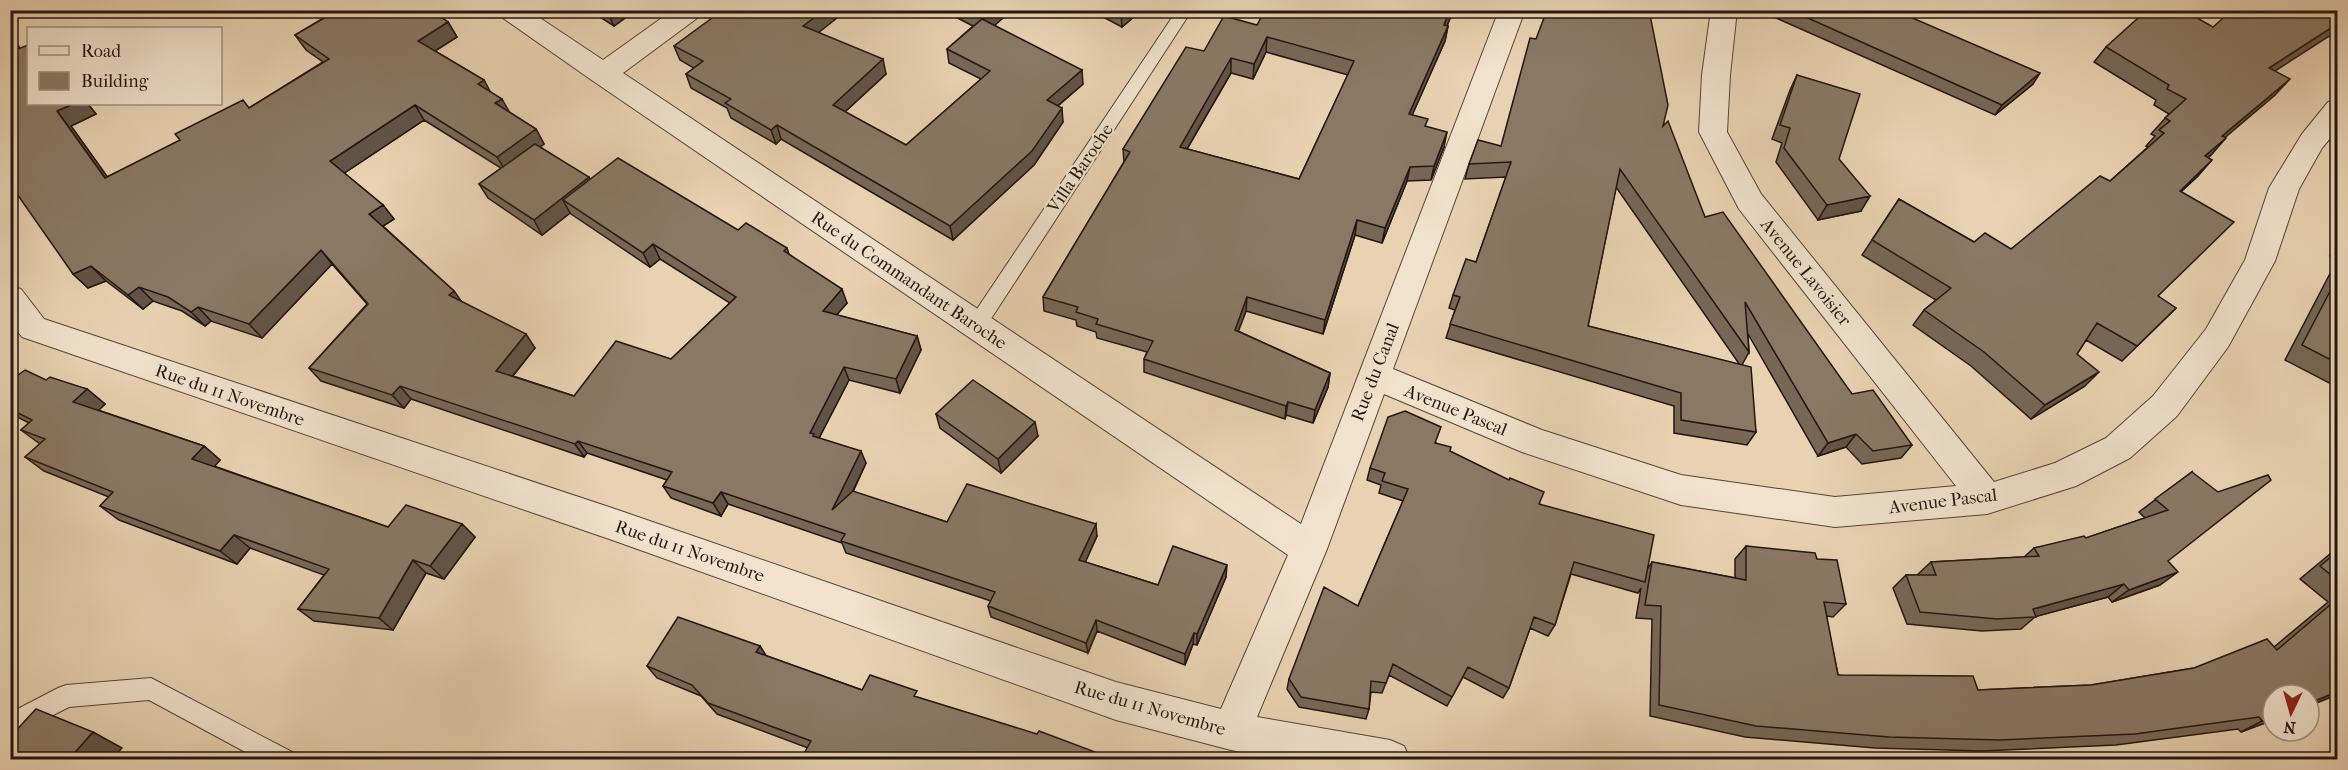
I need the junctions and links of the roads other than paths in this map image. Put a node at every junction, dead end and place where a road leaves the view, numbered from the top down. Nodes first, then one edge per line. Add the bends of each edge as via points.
1 (509, 10) edge
2 (691, 10) edge
3 (1185, 10) edge
4 (1512, 10) edge
5 (1724, 10) edge
6 (603, 74) junction
7 (2337, 109) edge
8 (10, 298) edge
9 (976, 326) junction
10 (1374, 375) junction
11 (1987, 499) junction
12 (1309, 549) junction
13 (10, 726) edge
14 (1231, 731) junction
15 (284, 759) edge
16 (1390, 759) edge

1 - 6 street, Rue du Commandant Baroche
2 - 6 street
3 - 9 lane, Villa Baroche
4 - 10 street, Rue du Canal
5 - 11 street, Avenue Lavoisier via 1713,132 1750,201
6 - 9 street, Rue du Commandant Baroche
7 - 11 street, Avenue Pascal via 2284,188 2260,261 2217,338 2164,406 2118,448 2064,475
8 - 14 street, Rue du 11 Novembre via 33,328 604,521 1116,701
9 - 12 street, Rue du Commandant Baroche
10 - 11 street, Avenue Pascal via 1534,442 1681,490 1835,512
10 - 12 street, Rue du Canal
12 - 14 street, Rue du Canal
13 - 15 lane via 66,696 150,689
14 - 16 street, Rue du 11 Novembre

